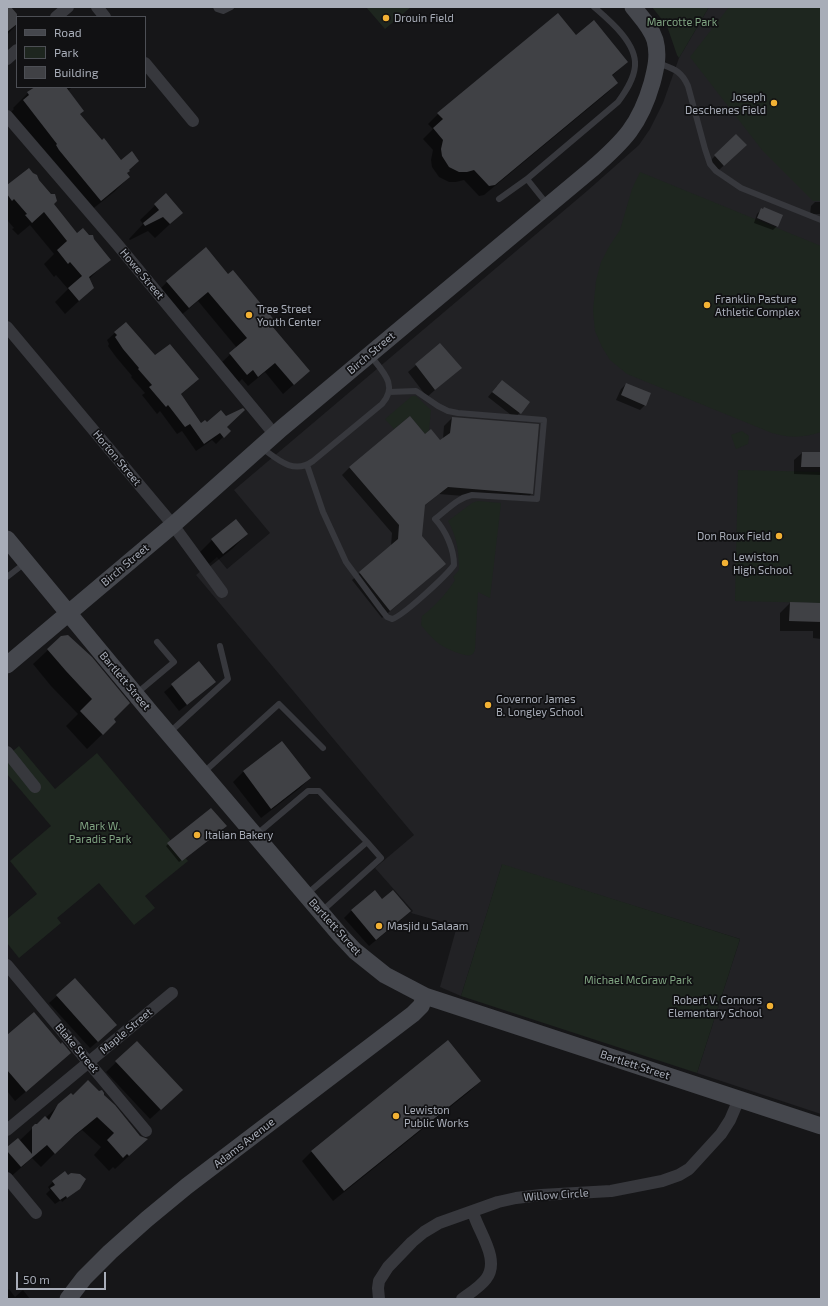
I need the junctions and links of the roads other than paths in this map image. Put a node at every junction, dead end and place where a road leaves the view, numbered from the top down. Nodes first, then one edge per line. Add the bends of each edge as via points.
1 (68, 7) edge
2 (97, 7) edge
3 (216, 7) edge
4 (231, 7) edge
5 (594, 7) edge
6 (633, 7) edge
7 (57, 16) edge
8 (104, 16) edge
9 (16, 51) edge
10 (7, 59) edge
11 (656, 62) junction
12 (146, 64) edge
13 (7, 116) edge
14 (193, 121) dead end
15 (526, 179) junction
16 (499, 199) dead end
17 (548, 205) junction
18 (821, 220) edge
19 (7, 327) edge
20 (369, 354) junction
21 (389, 392) junction
22 (275, 435) junction
23 (261, 447) junction
24 (308, 465) junction
25 (172, 525) junction
26 (7, 539) edge
27 (26, 562) junction
28 (7, 577) edge
29 (222, 592) dead end
30 (68, 613) junction
31 (157, 642) dead end
32 (220, 646) dead end
33 (7, 665) edge
34 (136, 694) junction
35 (168, 733) junction
36 (323, 748) dead end
37 (7, 752) edge
38 (203, 773) junction
39 (35, 787) dead end
40 (256, 835) junction
41 (366, 842) junction
42 (306, 895) junction
43 (321, 912) junction
44 (7, 965) edge
45 (172, 993) dead end
46 (425, 996) junction
47 (88, 1062) junction
48 (739, 1099) junction
49 (821, 1126) edge
50 (7, 1130) edge
51 (146, 1131) dead end
52 (7, 1178) edge
53 (36, 1212) dead end
54 (475, 1218) dead end
55 (68, 1299) edge
56 (379, 1299) edge
57 (462, 1299) edge

1 - 7 street
2 - 8 street
3 - 4 lane via 223,11
5 - 15 lane via 610,20 626,40 635,65 632,79 618,102
6 - 11 street, Birch Street via 649,26 655,40
9 - 10 street
11 - 17 street, Birch Street via 647,102 631,131 609,155
11 - 18 lane via 678,71 684,77 710,164 716,171 741,188
12 - 14 street
13 - 22 street, Howe Street
15 - 16 lane
15 - 17 lane
17 - 20 street, Birch Street
19 - 25 street, Horton Street
20 - 21 lane via 387,379
20 - 22 street, Birch Street
21 - 24 lane via 382,404
21 - 24 lane via 416,391 448,411 544,420 536,498 472,494 464,496 446,510 435,520 445,534 454,565 402,614 392,619 380,608 346,562 323,512
22 - 23 street, Birch Street
23 - 24 lane via 288,465
23 - 25 street, Birch Street
25 - 29 street, Horton Street
25 - 30 street, Birch Street
26 - 27 street, Bartlett Street
27 - 28 lane
27 - 30 street, Bartlett Street
30 - 33 street, Birch Street
30 - 34 street, Bartlett Street
31 - 34 lane via 174,662
32 - 35 lane via 228,680
34 - 35 street, Bartlett Street
35 - 38 street, Bartlett Street
36 - 38 lane via 279,704
37 - 39 street
38 - 40 street, Bartlett Street
40 - 41 lane via 308,791 319,791
40 - 42 street, Bartlett Street
41 - 42 lane
41 - 43 lane via 381,858
42 - 43 street, Bartlett Street
43 - 46 street, Bartlett Street via 355,951 385,975
44 - 47 street, Blake Street
45 - 47 street, Maple Street
46 - 48 street, Bartlett Street
46 - 55 street, Adams Avenue via 421,1006 413,1014 147,1219 84,1278
47 - 50 street, Maple Street
47 - 51 street, Blake Street
48 - 49 street, Bartlett Street
48 - 56 street, Willow Circle via 721,1134 689,1169 679,1175 662,1182 611,1191 516,1198 439,1223 412,1242 388,1268 379,1281
52 - 53 street
54 - 57 street via 490,1253 491,1269 485,1280

